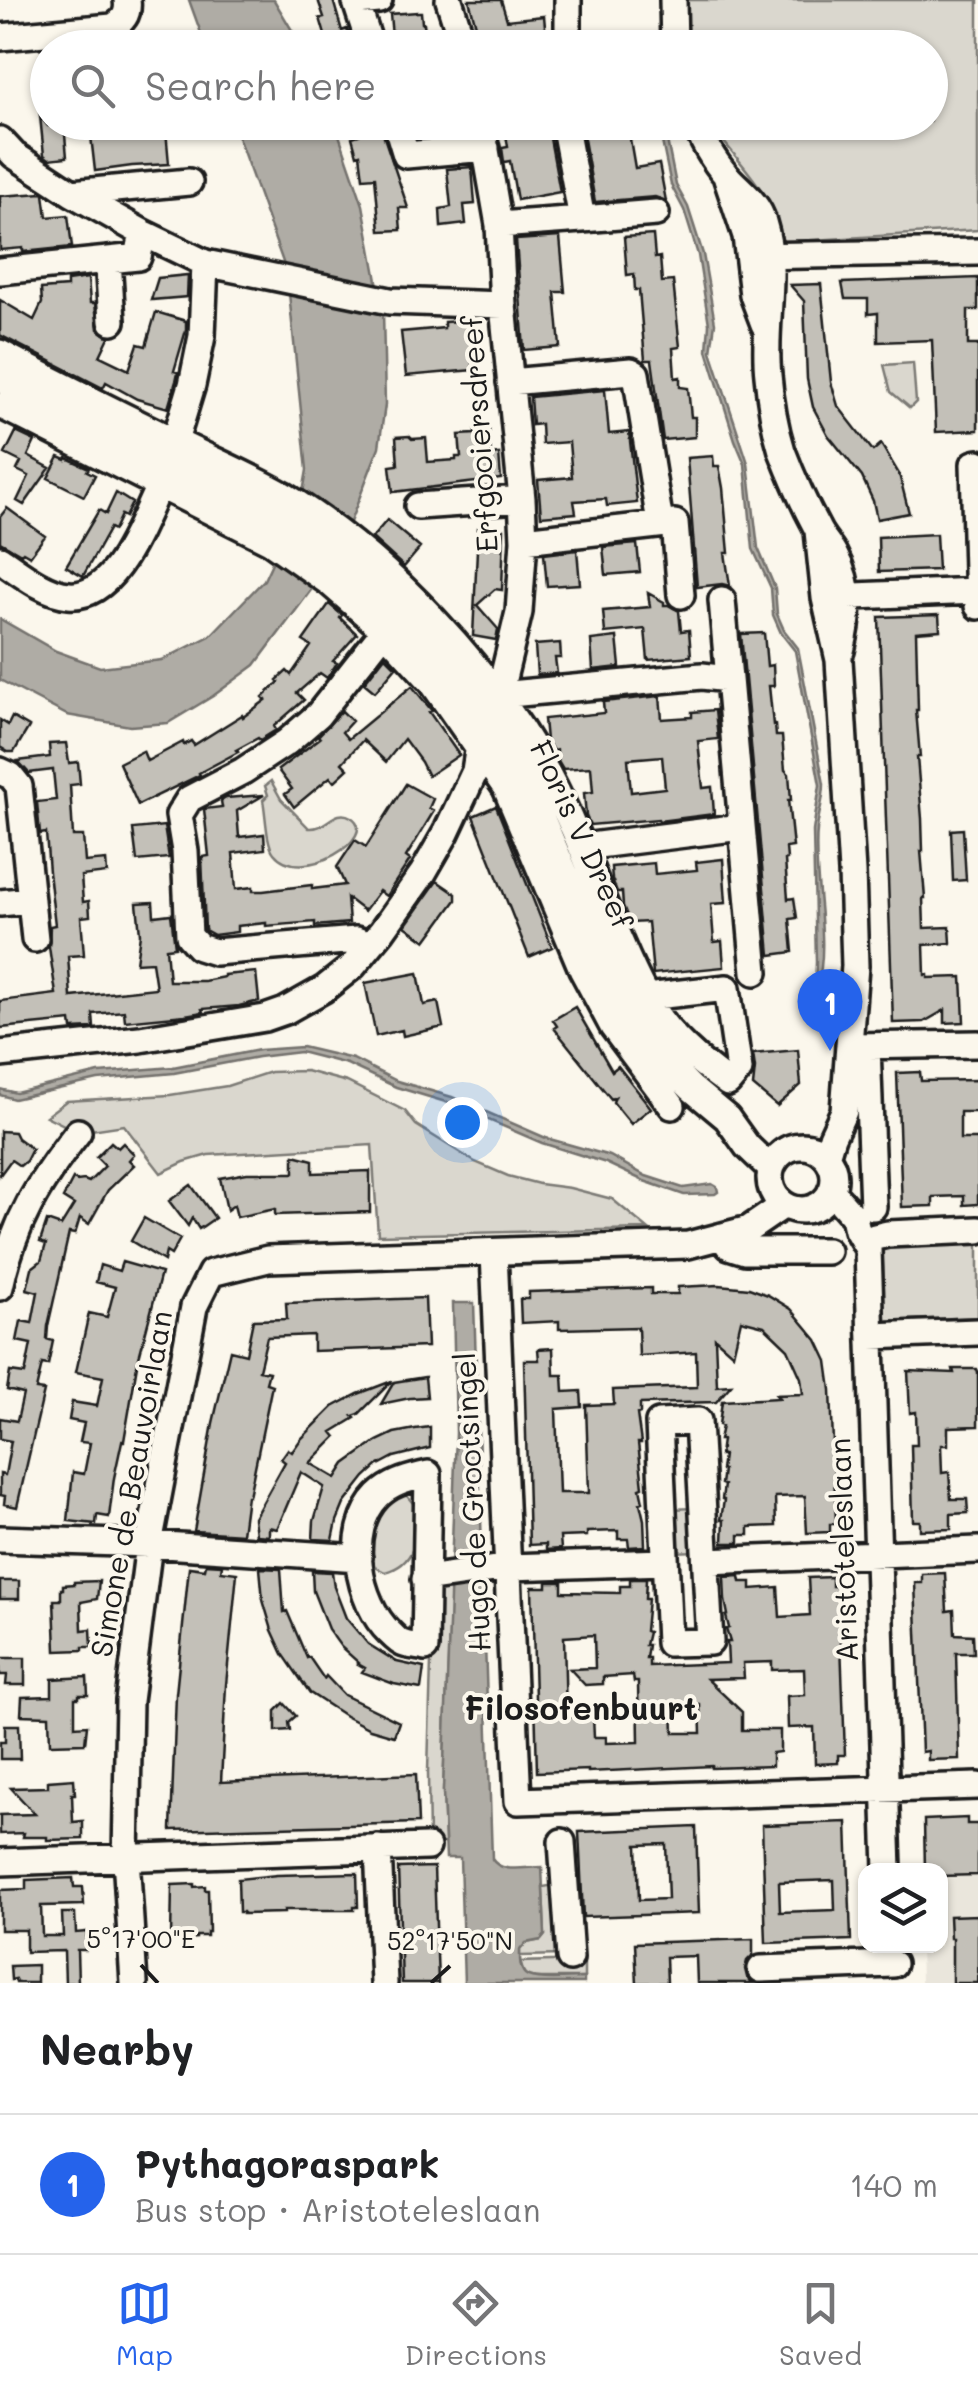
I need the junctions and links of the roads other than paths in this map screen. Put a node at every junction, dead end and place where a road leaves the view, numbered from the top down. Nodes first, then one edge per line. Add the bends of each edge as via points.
1 (126, 0) edge
2 (379, 0) edge
3 (449, 0) edge
4 (568, 0) edge
5 (673, 0) edge
6 (87, 30) edge
7 (365, 30) edge
8 (458, 30) edge
9 (568, 30) edge
10 (674, 30) edge
11 (30, 35) edge
12 (0, 37) edge
13 (0, 140) edge
14 (401, 140) edge
15 (464, 140) edge
16 (485, 140) edge
17 (567, 140) edge
18 (702, 140) edge
19 (190, 182) dead end
20 (72, 194) junction
21 (656, 212) dead end
22 (582, 218) junction
23 (499, 225) junction
24 (143, 233) junction
25 (978, 252) edge
26 (758, 256) junction
27 (108, 260) junction
28 (205, 263) junction
29 (0, 271) edge
30 (504, 305) junction
31 (112, 321) dead end
32 (0, 354) edge
33 (0, 378) edge
34 (510, 382) junction
35 (0, 405) edge
36 (174, 441) junction
37 (976, 463) edge
38 (159, 486) junction
39 (522, 499) junction
40 (418, 506) dead end
41 (278, 519) junction
42 (660, 524) junction
43 (524, 540) junction
44 (0, 558) edge
45 (341, 563) junction
46 (977, 591) edge
47 (682, 595) dead end
48 (836, 597) junction
49 (722, 600) dead end
50 (978, 606) edge
51 (392, 622) junction
52 (728, 679) junction
53 (499, 695) junction
54 (487, 719) junction
55 (479, 748) junction
56 (0, 770) edge
57 (741, 827) junction
58 (582, 847) junction
59 (31, 900) junction
60 (0, 902) edge
61 (34, 938) dead end
62 (369, 945) junction
63 (755, 972) dead end
64 (646, 997) dead end
65 (978, 1044) edge
66 (0, 1054) edge
67 (854, 1054) junction
68 (672, 1106) dead end
69 (78, 1132) dead end
70 (791, 1170) junction
71 (825, 1199) junction
72 (873, 1207) dead end
73 (978, 1230) edge
74 (726, 1234) junction
75 (861, 1237) junction
76 (827, 1251) dead end
77 (494, 1253) junction
78 (0, 1287) edge
79 (978, 1332) edge
80 (871, 1336) junction
81 (0, 1539) edge
82 (149, 1544) junction
83 (978, 1550) edge
84 (876, 1553) junction
85 (358, 1558) junction
86 (706, 1560) junction
87 (664, 1562) junction
88 (498, 1568) junction
89 (436, 1578) junction
90 (978, 1786) edge
91 (884, 1789) junction
92 (562, 1842) dead end
93 (427, 1847) dead end
94 (378, 1848) junction
95 (126, 1857) junction
96 (0, 1862) edge
97 (888, 1863) edge
98 (570, 1958) dead end
99 (893, 1964) edge
100 (761, 1969) dead end
101 (134, 1983) edge
102 (384, 1983) edge

1 - 6 street via 120,24
2 - 7 street via 356,2
3 - 8 street
4 - 9 street
5 - 10 street
11 - 12 street
13 - 20 street
14 - 15 street via 406,155
16 - 23 street, Erfgooiersdreef
17 - 22 street
18 - 26 street via 725,174
19 - 20 street
20 - 24 street
21 - 22 street
22 - 23 street
23 - 30 street, Erfgooiersdreef
24 - 27 street via 138,258
24 - 28 street
25 - 26 street
26 - 48 street via 753,295 766,330 782,449 818,531
27 - 29 street
27 - 31 street
28 - 30 street via 390,300
28 - 36 street via 200,348
30 - 34 street, Erfgooiersdreef
32 - 36 street, Floris V Dreef
33 - 41 street, Floris V Dreef
34 - 39 street, Erfgooiersdreef
34 - 42 street via 636,374
35 - 38 street, Floris V Dreef
36 - 41 street, Floris V Dreef
37 - 46 street
38 - 41 street, Floris V Dreef
38 - 44 street via 123,560 90,591 52,590
39 - 40 street
39 - 43 street, Erfgooiersdreef
41 - 45 street, Floris V Dreef
42 - 43 street
42 - 47 street via 675,523
43 - 53 street, Erfgooiersdreef via 519,612
45 - 51 street, Floris V Dreef
45 - 53 street, Floris V Dreef via 393,580
46 - 48 street
46 - 50 street
48 - 67 street via 852,872
49 - 52 street
51 - 54 street, Floris V Dreef via 446,666
51 - 55 street, Floris V Dreef
51 - 62 street via 318,715 243,771 189,799 179,815 189,936 199,948 356,940
52 - 53 street
52 - 57 street
53 - 54 street, Erfgooiersdreef
53 - 58 street, Floris V Dreef via 548,774
54 - 55 street, Erfgooiersdreef
54 - 70 street, Floris V Dreef via 523,775 618,997 690,1088 727,1118 758,1132
55 - 62 street, Erfgooiersdreef via 475,771 424,873
55 - 68 street, Floris V Dreef via 506,788 613,1027
56 - 59 street via 19,786
57 - 58 street
57 - 63 street
58 - 64 street, Floris V Dreef
59 - 60 street
59 - 61 street
62 - 66 street, Erfgooiersdreef via 324,989 266,1018
65 - 67 street
67 - 70 street
67 - 72 street
69 - 78 street via 22,1215
70 - 71 street via 802,1210
70 - 71 street via 834,1173
70 - 74 street, Simone de Beauvoirlaan via 748,1229
71 - 75 street via 842,1227
73 - 75 street
74 - 76 street via 730,1246 745,1251
74 - 77 street, Simone de Beauvoirlaan via 664,1247
75 - 80 street, Aristoteleslaan via 868,1248
77 - 82 street, Simone de Beauvoirlaan via 268,1260 211,1273 194,1307
77 - 88 street, Hugo de Grootsingel
79 - 80 street
80 - 84 street, Aristoteleslaan
81 - 82 street
82 - 85 street
82 - 95 street, Simone de Beauvoirlaan via 128,1700
83 - 84 street
84 - 86 street
84 - 91 street, Aristoteleslaan
85 - 89 street via 378,1622 400,1643 425,1648
85 - 89 street via 360,1532 377,1497 398,1482 428,1474
86 - 87 street via 710,1642 669,1643
86 - 87 street via 698,1421 659,1423
87 - 88 street
88 - 89 street
88 - 91 street, Hugo de Grootsingel via 518,1801
90 - 91 street
91 - 97 street, Aristoteleslaan
92 - 98 street
93 - 94 street
94 - 95 street
94 - 102 street
95 - 96 street
95 - 101 street, Simone de Beauvoirlaan
99 - 100 street

